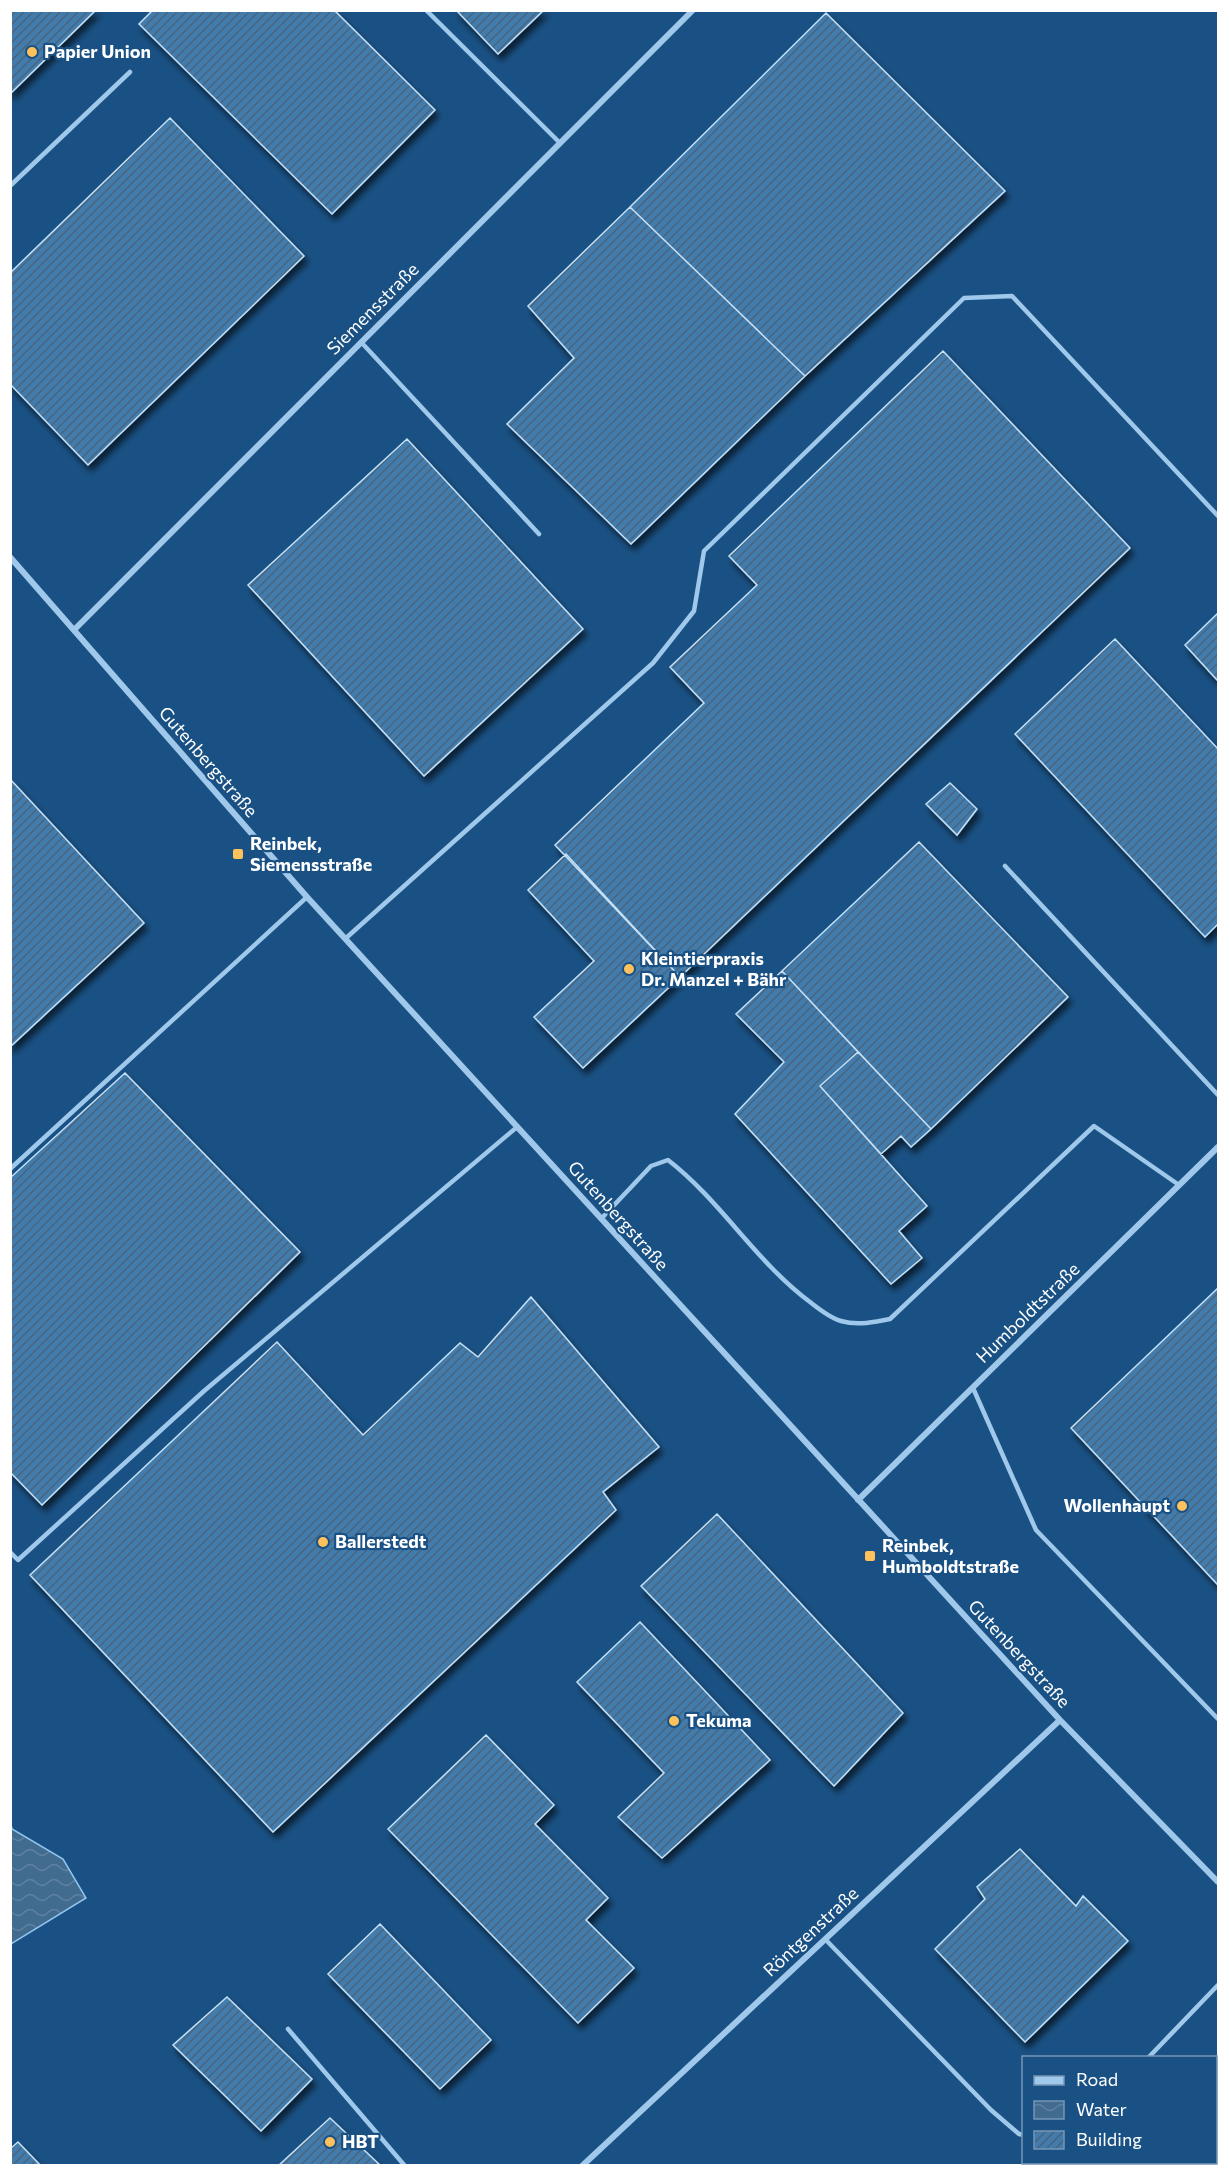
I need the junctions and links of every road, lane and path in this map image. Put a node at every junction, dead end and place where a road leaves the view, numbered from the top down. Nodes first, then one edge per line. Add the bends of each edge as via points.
1 (426, 10) edge
2 (693, 10) edge
3 (130, 72) dead end
4 (560, 143) junction
5 (10, 186) edge
6 (361, 342) junction
7 (1218, 516) edge
8 (539, 534) dead end
9 (10, 557) edge
10 (75, 630) junction
11 (1005, 866) dead end
12 (307, 897) junction
13 (345, 939) junction
14 (1218, 1095) edge
15 (517, 1127) junction
16 (1218, 1147) edge
17 (10, 1169) edge
18 (1179, 1185) junction
19 (601, 1219) junction
20 (973, 1388) junction
21 (858, 1500) junction
22 (10, 1552) edge
23 (1218, 1719) edge
24 (1060, 1720) junction
25 (1218, 1882) edge
26 (825, 1939) junction
27 (1218, 1984) edge
28 (288, 2029) dead end
29 (1150, 2056) edge
30 (1022, 2135) edge
31 (405, 2166) edge
32 (582, 2166) edge

1 - 4 lane
2 - 4 street, Siemensstraße
3 - 5 lane
4 - 6 street, Siemensstraße
6 - 8 lane
6 - 10 street, Siemensstraße
7 - 13 lane via 1012,296 964,298 704,551 694,611 653,663
9 - 10 street, Gutenbergstraße
10 - 12 street, Gutenbergstraße
11 - 14 lane
12 - 13 street, Gutenbergstraße
12 - 17 lane
13 - 15 street, Gutenbergstraße
15 - 19 street, Gutenbergstraße
15 - 22 lane via 204,1391 18,1560
16 - 18 street, Humboldtstraße
18 - 19 lane via 1094,1126 890,1319 862,1324 839,1321 792,1289 699,1187 668,1160 651,1166
18 - 20 street, Humboldtstraße
19 - 21 street, Gutenbergstraße
20 - 21 street, Humboldtstraße
20 - 23 lane via 1036,1530
21 - 24 street, Gutenbergstraße
24 - 25 street, Gutenbergstraße
24 - 26 street, Röntgenstraße
26 - 30 lane via 991,2110
26 - 32 street, Röntgenstraße
27 - 29 lane
28 - 31 lane

